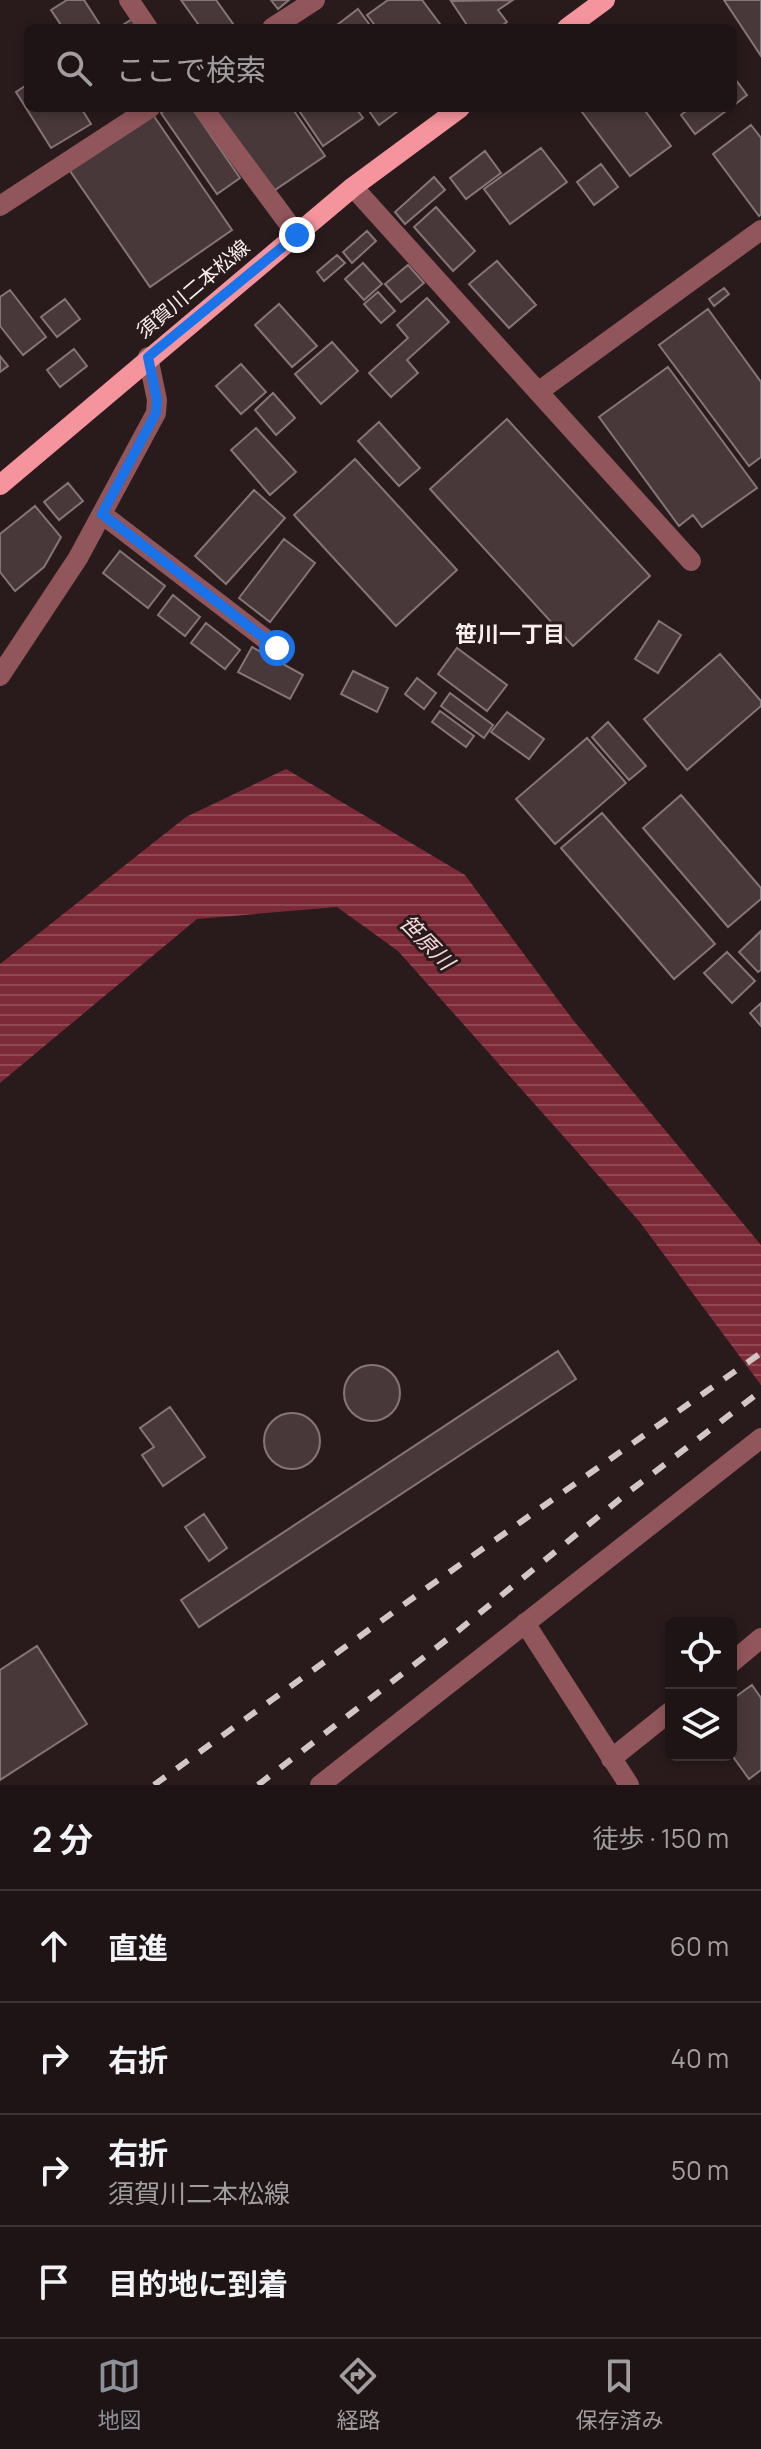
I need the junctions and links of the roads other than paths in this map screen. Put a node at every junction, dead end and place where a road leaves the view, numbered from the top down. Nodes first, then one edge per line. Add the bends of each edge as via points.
1 (129, 0) edge
2 (315, 0) edge
3 (605, 0) edge
4 (145, 24) edge
5 (278, 24) edge
6 (572, 24) edge
7 (144, 112) edge
8 (206, 112) edge
9 (455, 112) edge
10 (353, 187) junction
11 (0, 206) edge
12 (761, 230) edge
13 (297, 235) junction
14 (148, 357) junction
15 (538, 392) junction
16 (0, 485) edge
17 (102, 514) junction
18 (691, 561) dead end
19 (277, 648) dead end
20 (0, 676) edge
21 (761, 1438) edge
22 (525, 1623) junction
23 (758, 1646) edge
24 (737, 1659) edge
25 (665, 1716) edge
26 (611, 1759) junction
27 (320, 1785) edge
28 (629, 1785) edge

1 - 4 street
2 - 5 street
3 - 6 main road
7 - 11 street
8 - 13 street
9 - 10 main road, 須賀川二本松線
10 - 13 main road, 須賀川二本松線
10 - 15 street
12 - 15 street
13 - 14 main road, 須賀川二本松線
14 - 16 main road, 須賀川二本松線
14 - 17 street via 156,413
15 - 18 street
17 - 19 street
17 - 20 street
21 - 22 street
22 - 26 street
22 - 27 street
23 - 24 street
25 - 26 street
26 - 28 street

